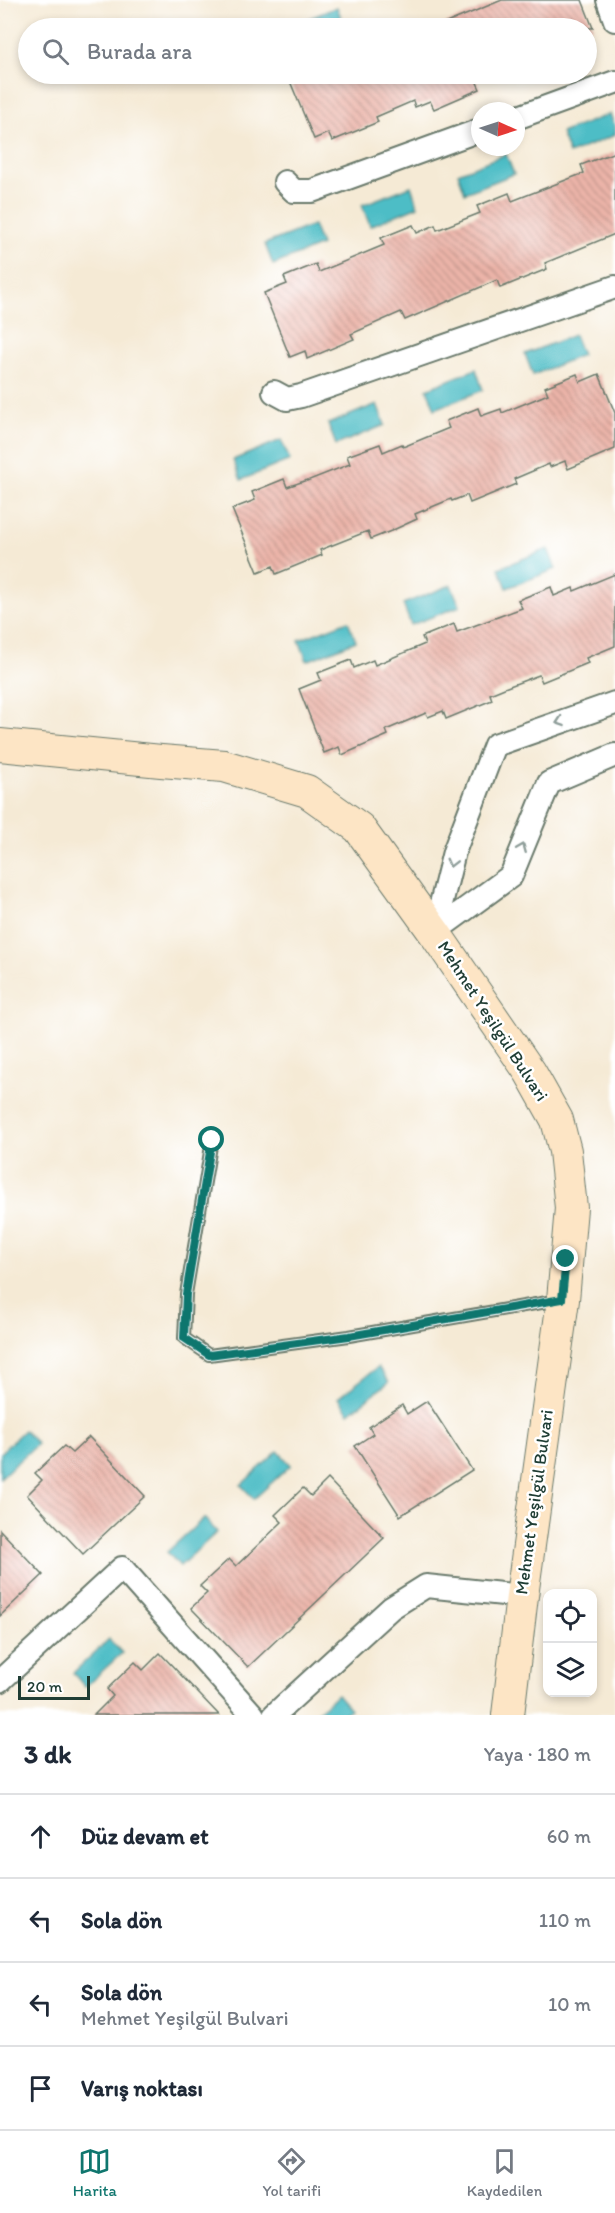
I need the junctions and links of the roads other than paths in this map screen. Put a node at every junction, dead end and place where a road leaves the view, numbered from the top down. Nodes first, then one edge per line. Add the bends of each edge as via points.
1 (608, 0) edge
2 (615, 20) edge
3 (615, 82) edge
4 (525, 115) edge
5 (471, 133) edge
6 (285, 182) dead end
7 (615, 287) edge
8 (274, 392) dead end
9 (615, 703) edge
10 (0, 745) edge
11 (615, 754) edge
12 (434, 932) junction
13 (212, 1140) dead end
14 (562, 1299) junction
15 (522, 1596) junction
16 (0, 1681) edge
17 (253, 1715) edge
18 (274, 1715) edge
19 (508, 1715) edge

1 - 2 street
3 - 4 street
5 - 6 street via 312,191 294,191
7 - 8 street via 301,396 287,399
9 -> 12 street via 495,745 453,852
10 - 12 main road, Mehmet Yeşilgül Bulvari via 224,766 307,791 359,828
12 -> 11 street via 511,876 549,783
12 - 14 main road, Mehmet Yeşilgül Bulvari via 530,1072 557,1120 566,1151 571,1208
13 - 14 lane via 186,1294 184,1338 209,1355 349,1336
14 - 15 main road, Mehmet Yeşilgül Bulvari
15 - 18 street via 426,1586 391,1608
15 - 19 main road, Mehmet Yeşilgül Bulvari
16 - 17 street via 122,1568

